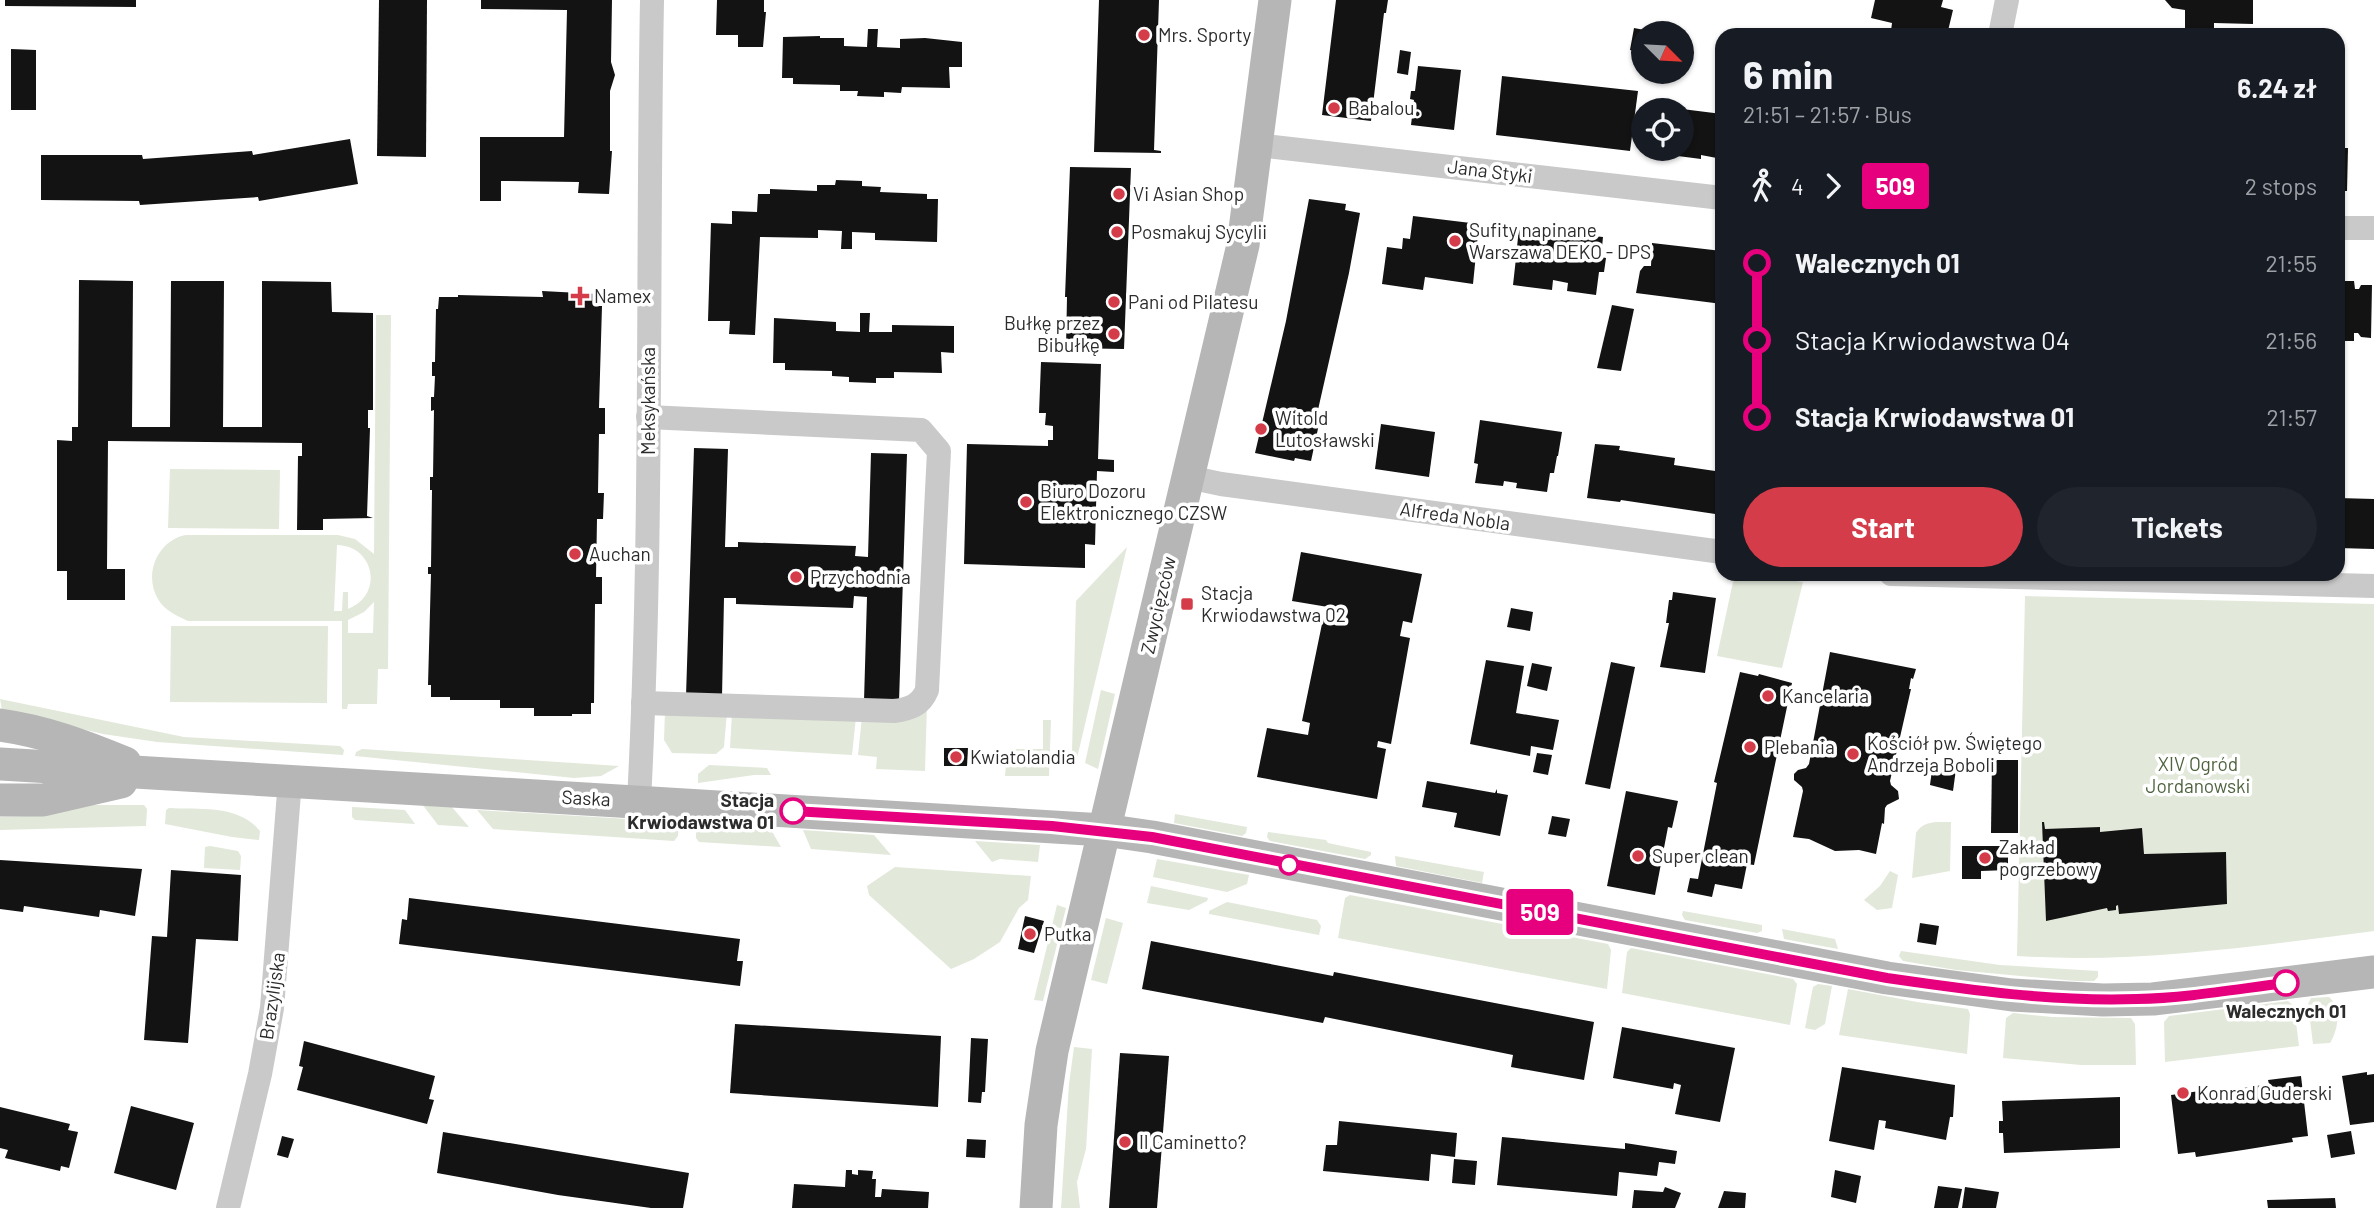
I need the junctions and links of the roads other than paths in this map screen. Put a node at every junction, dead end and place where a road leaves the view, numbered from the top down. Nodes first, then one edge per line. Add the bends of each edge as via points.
1 (652, 0) edge
2 (1275, 0) edge
3 (2007, 0) edge
4 (2001, 28) edge
5 (1257, 145) junction
6 (1715, 197) edge
7 (2345, 228) edge
8 (2374, 228) edge
9 (648, 417) junction
10 (1188, 477) junction
11 (1715, 551) edge
12 (2173, 581) edge
13 (2374, 586) edge
14 (643, 703) junction
15 (0, 725) edge
16 (0, 764) edge
17 (154, 774) junction
18 (290, 780) junction
19 (0, 800) edge
20 (639, 801) junction
21 (1104, 830) junction
22 (2374, 972) edge
23 (228, 1208) edge
24 (1036, 1208) edge

1 - 9 street, Meksykańska
2 - 5 street, Zwycięzców
3 - 4 street
5 - 6 street, Jana Styki
5 - 10 street, Zwycięzców via 1243,245
7 - 8 street
9 - 14 street, Meksykańska
9 - 14 street via 921,430 939,451 927,690 919,703 894,711
10 - 11 street, Alfreda Nobla
10 - 21 street, Zwycięzców
12 - 13 street
14 - 20 street, Meksykańska
15 - 17 street via 69,740
16 - 17 street, Saska
17 - 18 street, Saska
17 - 19 street via 43,800
18 - 20 street, Saska
18 - 23 street, Brazylijska via 272,1008
20 - 21 street, Saska
21 - 22 street, Saska via 1975,991 2067,999 2153,999
21 - 24 street, Zwycięzców via 1052,1051

